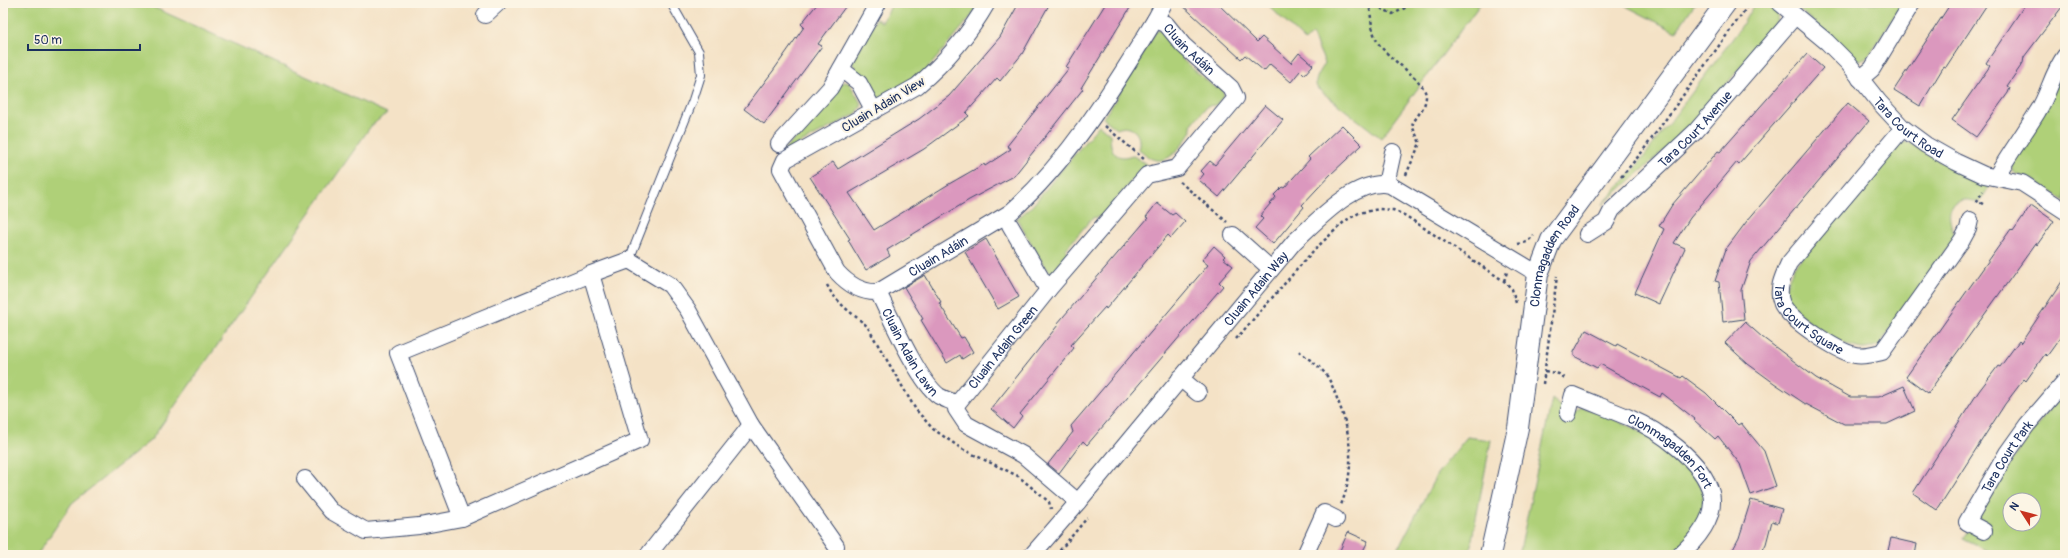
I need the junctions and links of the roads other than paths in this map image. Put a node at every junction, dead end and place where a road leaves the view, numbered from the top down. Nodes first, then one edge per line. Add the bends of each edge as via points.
1 (498, 3) edge
2 (670, 3) edge
3 (878, 3) edge
4 (987, 3) edge
5 (1164, 3) edge
6 (1726, 3) edge
7 (1780, 3) edge
8 (1912, 3) edge
9 (485, 15) dead end
10 (1795, 16) junction
11 (1155, 20) junction
12 (2065, 56) edge
13 (841, 69) junction
14 (1860, 79) junction
15 (874, 111) junction
16 (1903, 128) junction
17 (779, 144) dead end
18 (1393, 152) dead end
19 (781, 169) joint
20 (1996, 177) junction
21 (1386, 184) junction
22 (2065, 211) edge
23 (1970, 220) dead end
24 (1010, 225) dead end
25 (1587, 234) dead end
26 (1233, 235) road end
27 (629, 260) junction
28 (1271, 269) junction
29 (590, 274) junction
30 (1538, 274) junction
31 (1048, 290) junction
32 (878, 292) junction
33 (1180, 378) junction
34 (2065, 381) edge
35 (1198, 393) dead end
36 (956, 404) junction
37 (1568, 414) dead end
38 (751, 425) junction
39 (305, 479) dead end
40 (1078, 502) junction
41 (462, 518) junction
42 (1336, 519) road end
43 (1984, 531) dead end
44 (836, 552) edge
45 (648, 555) edge
46 (1032, 555) edge
47 (1305, 555) edge
48 (1490, 555) edge
49 (1679, 555) edge

1 - 9 street
2 - 27 lane via 699,52 701,74 694,100
3 - 13 street
4 - 15 street, Cluain Adain View via 972,27 931,74 917,86
5 - 11 street
6 - 30 street, Clonmagadden Road via 1566,217 1551,240
7 - 10 street, Tara Court Road
8 - 14 street via 1872,69
10 - 14 street, Tara Court Road via 1827,42
10 - 25 street, Tara Court Avenue via 1696,131 1612,210 1606,222
11 - 31 street, Cluain Adáin via 1166,24 1183,45 1231,88 1236,98 1177,168 1147,175
11 - 32 street, Cluain Adáin via 1093,118 1048,174 1011,212
12 - 20 street via 2051,78 2038,110
13 - 15 street via 859,83
13 - 17 street via 830,88
14 - 16 street, Tara Court Road
15 - 19 street, Cluain Adain View via 785,160
16 - 20 street, Tara Court Road via 1956,162 1984,175
16 - 23 street, Tara Court Square via 1789,264 1779,290 1782,304 1790,315 1842,351 1856,355 1882,352 1962,240
18 - 21 street
19 - 32 street, Cluain Adain Lawn via 837,272 847,282 867,292
20 - 22 street, Tara Court Road via 2022,183
21 - 28 street, Cluain Adain Way via 1364,187 1330,209 1294,242
21 - 30 street
24 - 31 street
26 - 28 street
27 - 29 street
27 - 38 street via 670,285 688,310
28 - 33 street, Cluain Adain Way
29 - 41 street via 640,440
29 - 41 street via 398,353
30 - 48 street, Clonmagadden Road via 1518,428
31 - 36 street, Cluain Adain Green
32 - 36 street, Cluain Adain Lawn via 924,378 939,396
33 - 35 street
33 - 40 street, Cluain Adain Way
34 - 43 street, Tara Court Park via 2007,453 1967,522
36 - 40 street, Cluain Adain Lawn via 956,409 966,424 1023,455
37 - 49 street, Clonmagadden Fort via 1573,395 1631,418 1662,437 1694,464 1705,478 1711,493 1711,512 1704,528 1691,545
38 - 44 street
38 - 45 street
39 - 41 street via 331,511 366,531 419,526
40 - 46 street, Cluain Adain Way
42 - 47 street via 1324,513

